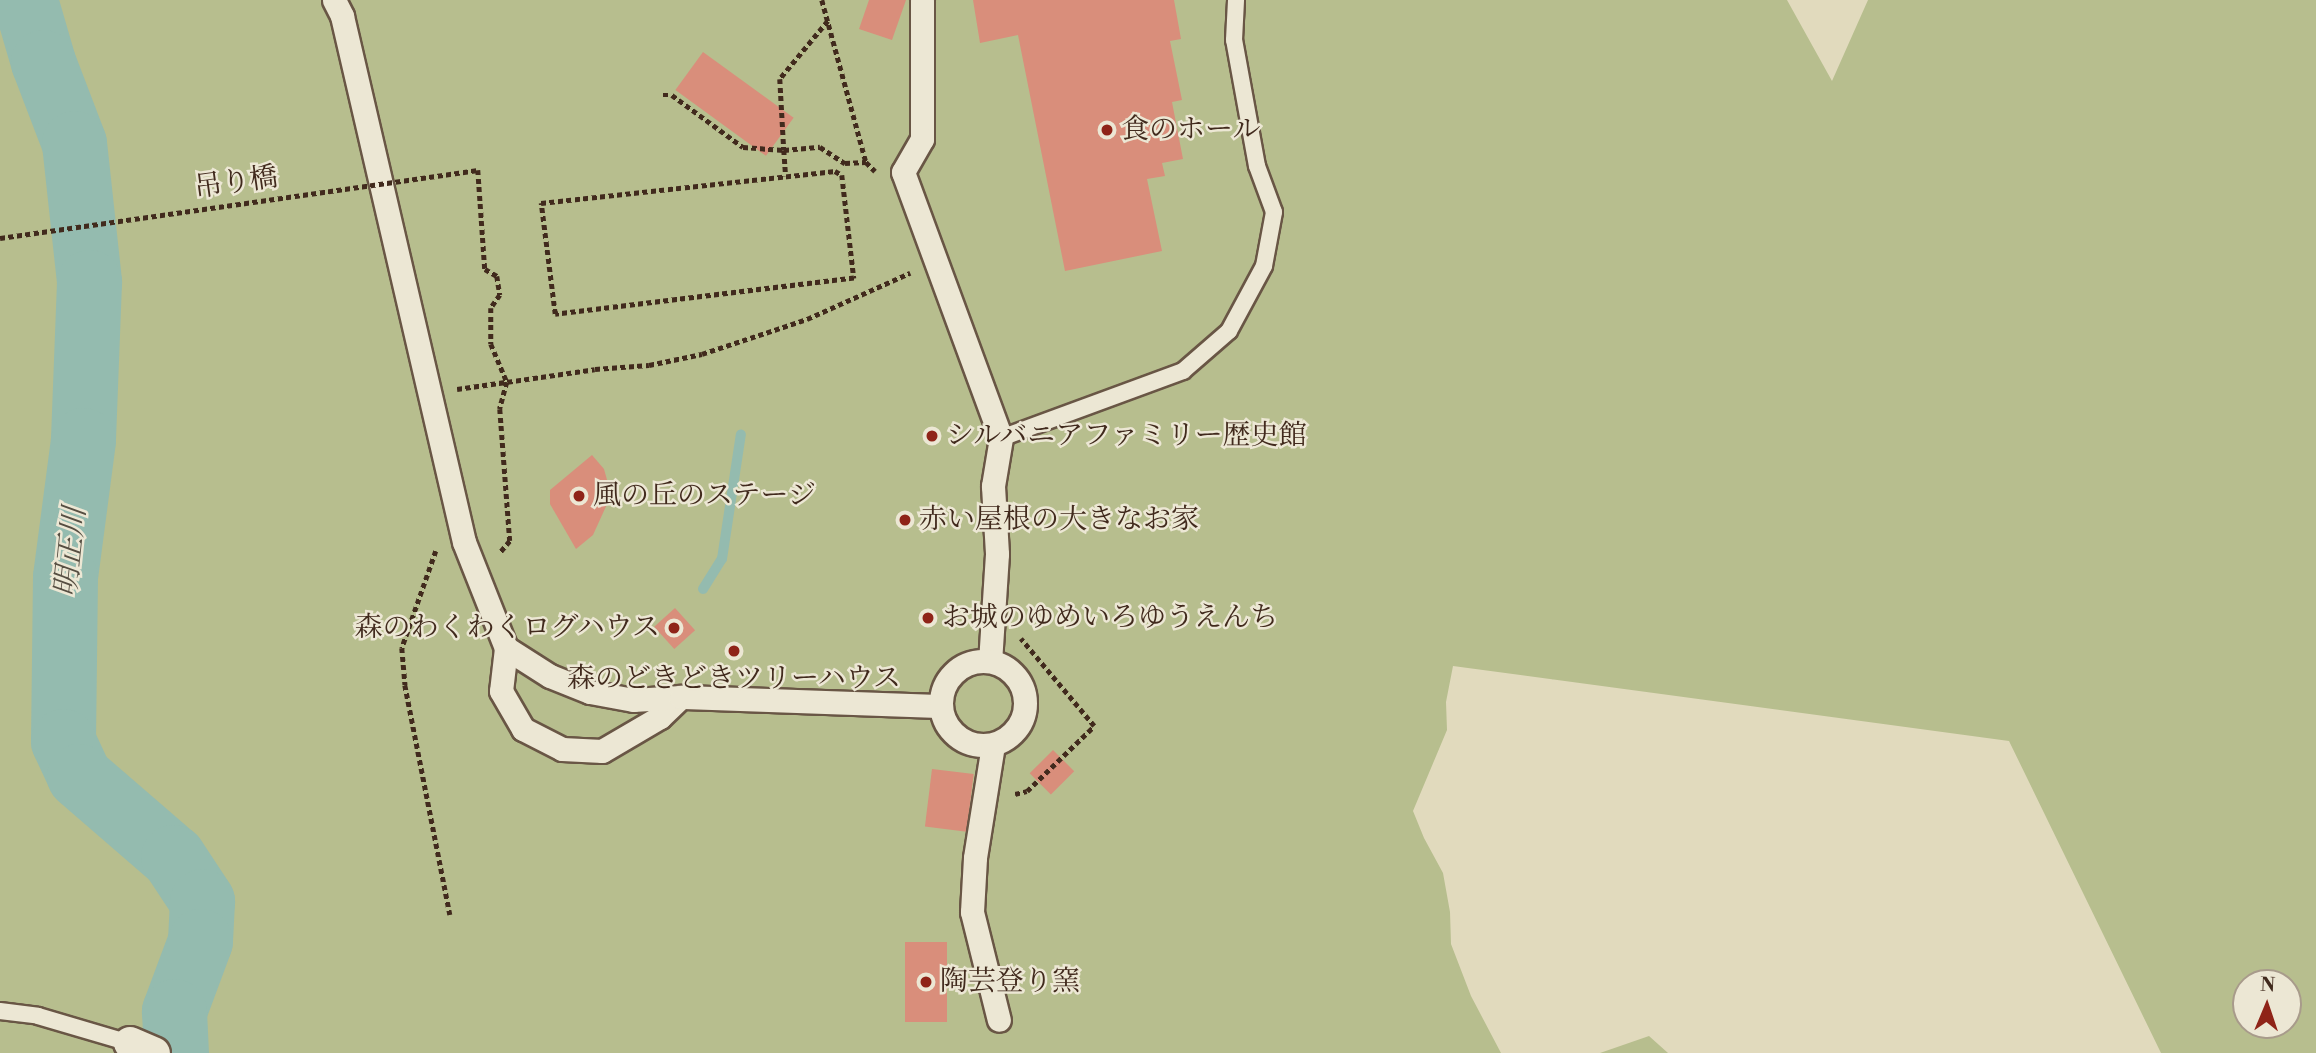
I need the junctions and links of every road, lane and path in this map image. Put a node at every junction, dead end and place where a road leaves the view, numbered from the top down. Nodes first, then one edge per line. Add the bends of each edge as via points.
1 (334, 0) edge
2 (822, 0) edge
3 (922, 0) edge
4 (1237, 0) edge
5 (828, 21) junction
6 (663, 95) dead end
7 (784, 150) junction
8 (866, 162) junction
9 (903, 172) junction
10 (786, 176) junction
11 (0, 238) edge
12 (936, 262) junction
13 (507, 382) junction
14 (429, 394) junction
15 (1001, 438) junction
16 (437, 550) dead end
17 (475, 569) junction
18 (993, 607) junction
19 (506, 648) junction
20 (990, 661) junction
21 (681, 697) junction
22 (941, 706) junction
23 (993, 744) junction
24 (985, 795) junction
25 (450, 915) dead end
26 (0, 1011) edge
27 (999, 1020) dead end
28 (142, 1048) edge

1 - 14 street via 342,16
2 - 5 path
3 - 9 street via 922,139
4 - 15 lane via 1234,40 1257,166 1273,212 1264,265 1229,331 1182,371
5 - 7 path via 780,79
5 - 8 path
6 - 7 path via 672,95 743,147
7 - 8 path via 820,148 845,163
7 - 10 path
8 - 9 path via 878,173
9 - 12 street
10 - 10 path via 835,171 842,175 854,278 555,314 541,203
11 - 13 path, 吊り橋, bridge via 478,170 485,269 497,276 499,295 491,308 491,344
12 - 13 path via 807,319 702,354
12 - 15 street
13 - 14 path
13 - 17 path via 500,410 510,541 497,557
14 - 17 street via 464,542
15 - 18 street via 993,486 997,554
16 - 25 path via 402,648 405,685
17 - 19 street
18 - 20 street
18 - 24 path via 1094,726 1027,791
19 - 21 street via 550,676 590,692 633,700
19 - 21 street via 501,691 523,729 562,748 602,751 660,717
20 - 22 street via 977,661 954,672 946,682
20 - 23 street via 1015,675 1026,702 1017,729
21 - 22 street
22 - 23 street via 953,733 971,743
23 - 24 street
24 - 27 street via 972,912
26 - 28 lane via 38,1016

